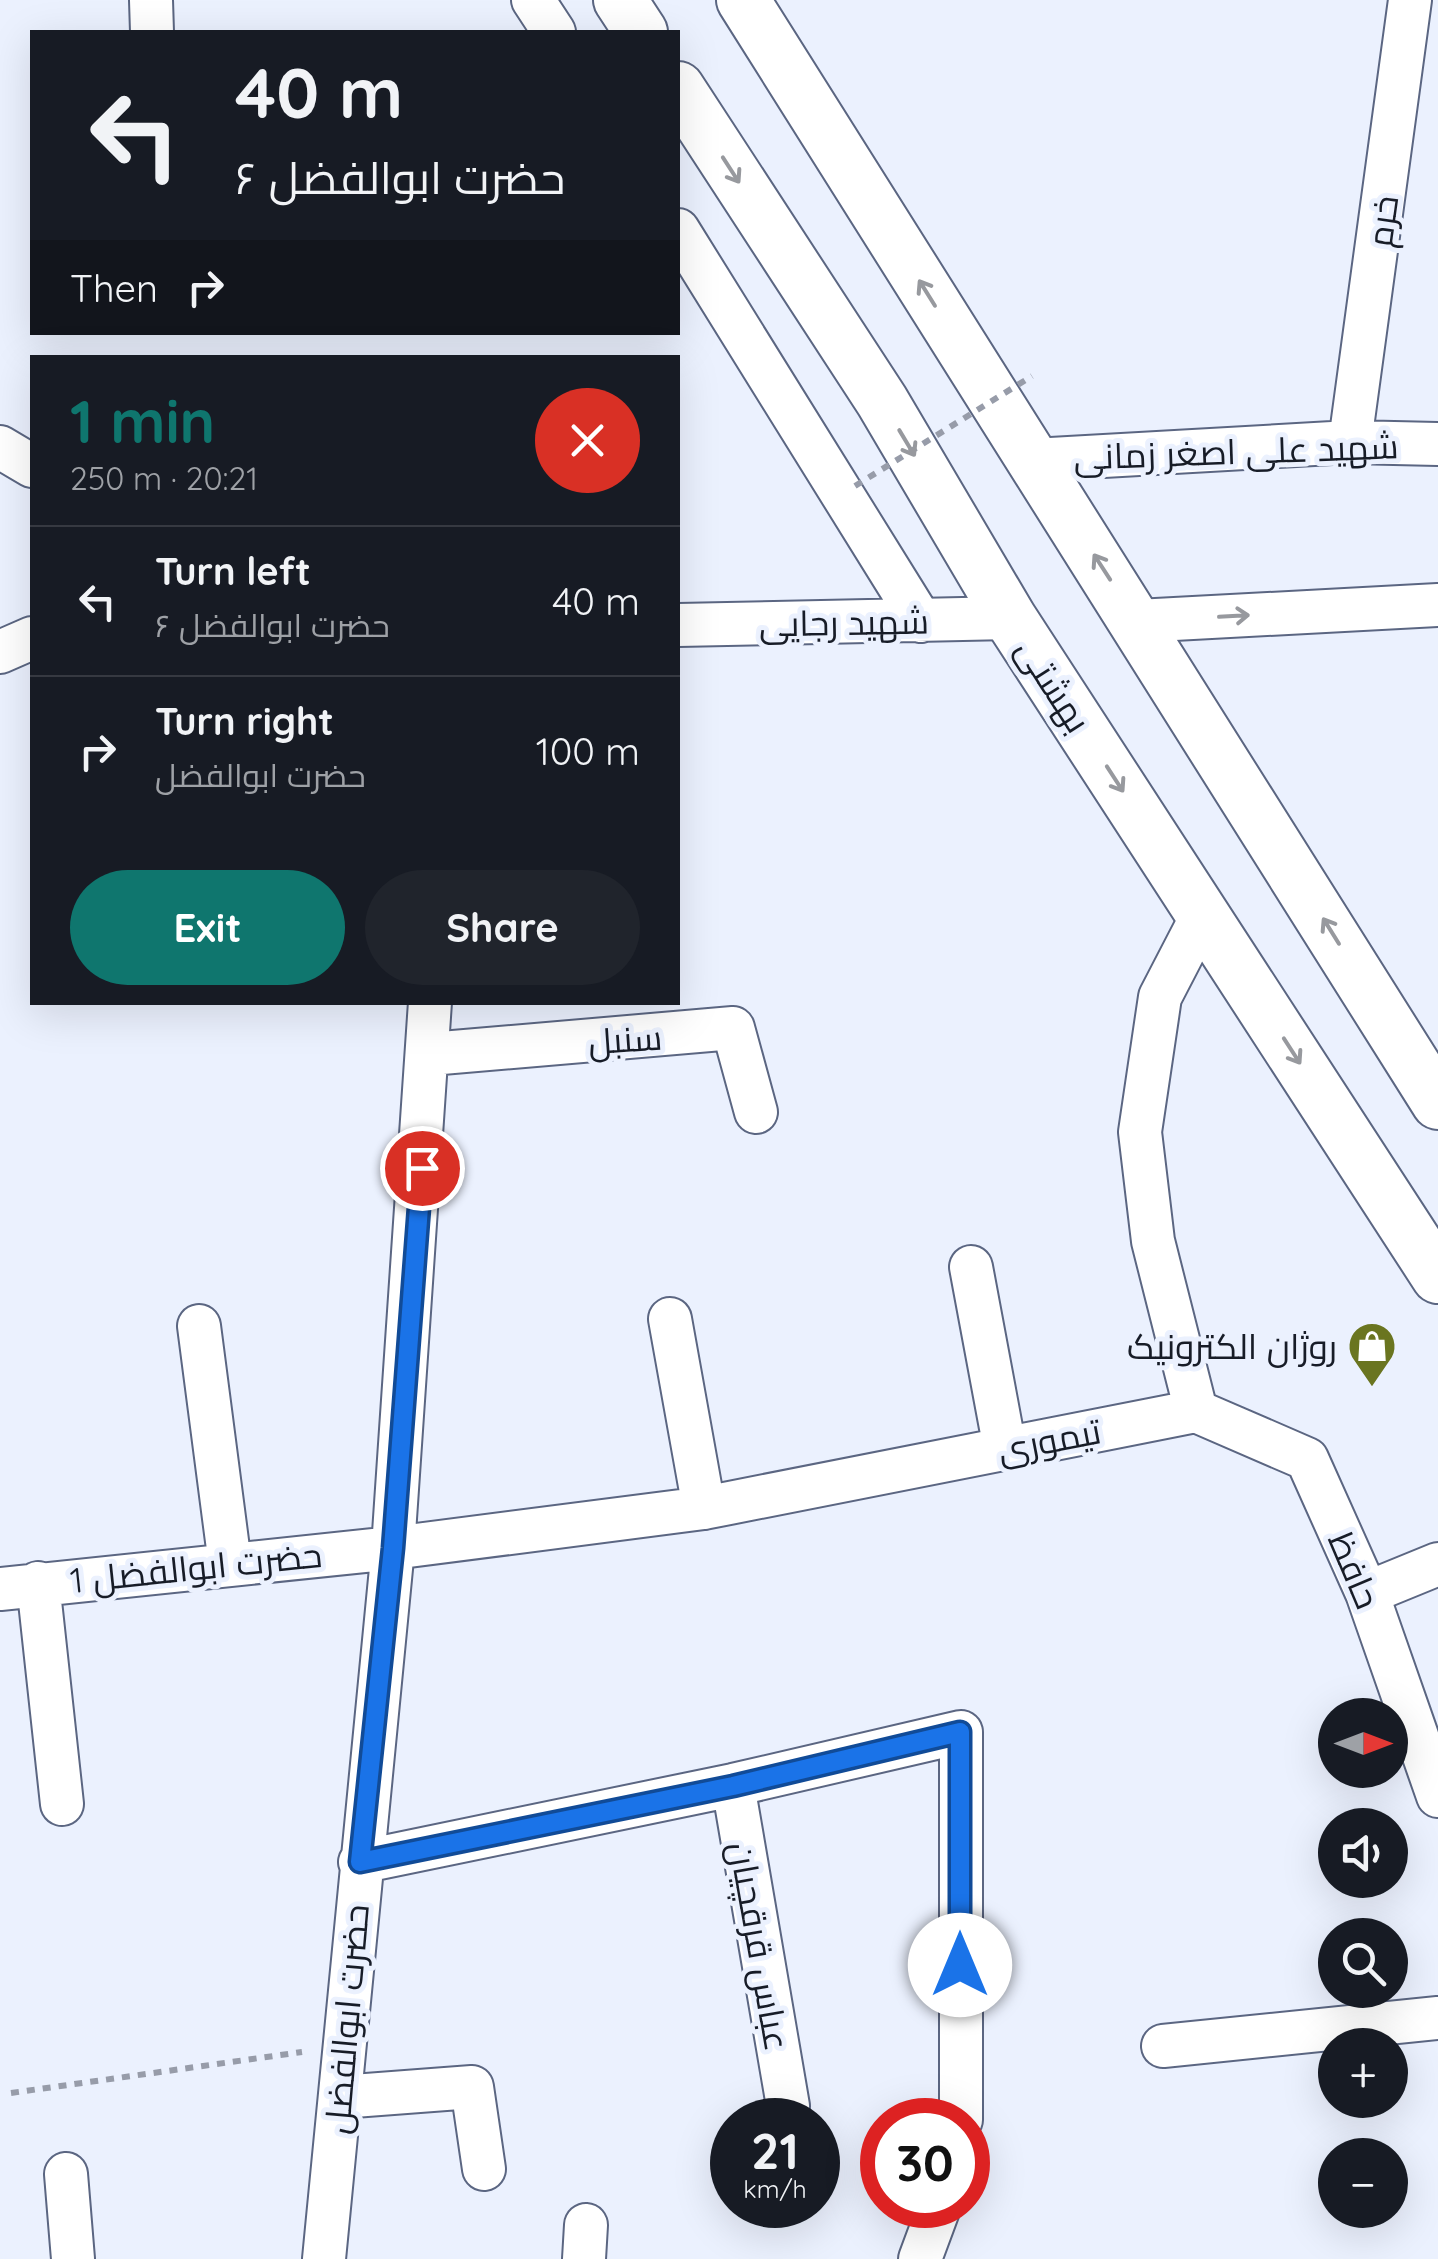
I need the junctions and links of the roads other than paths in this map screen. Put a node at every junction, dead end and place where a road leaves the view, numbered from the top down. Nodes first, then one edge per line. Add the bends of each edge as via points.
1 (150, 0) edge
2 (533, 0) edge
3 (620, 0) edge
4 (743, 0) edge
5 (1410, 0) edge
6 (152, 30) edge
7 (553, 30) edge
8 (640, 30) edge
9 (1421, 58) edge
10 (680, 91) edge
11 (680, 233) edge
12 (1350, 442) junction
13 (1438, 444) edge
14 (0, 447) edge
15 (1033, 460) junction
16 (30, 465) edge
17 (1438, 606) edge
18 (1010, 618) junction
19 (921, 620) junction
20 (1137, 621) junction
21 (680, 626) edge
22 (30, 639) edge
23 (0, 652) edge
24 (1203, 914) junction
25 (430, 1005) edge
26 (430, 1054) junction
27 (1438, 1102) edge
28 (756, 1112) dead end
29 (971, 1266) dead end
30 (1438, 1277) edge
31 (670, 1319) dead end
32 (198, 1326) dead end
33 (1196, 1411) junction
34 (1005, 1448) junction
35 (704, 1508) junction
36 (393, 1548) junction
37 (230, 1564) junction
38 (1438, 1564) edge
39 (19, 1586) edge
40 (1367, 1593) junction
41 (733, 1786) junction
42 (1438, 1796) edge
43 (62, 1804) dead end
44 (360, 1862) junction
45 (1438, 2018) edge
46 (1163, 2046) dead end
47 (340, 2097) junction
48 (787, 2098) edge
49 (960, 2098) edge
50 (484, 2169) dead end
51 (66, 2174) dead end
52 (931, 2228) edge
53 (73, 2259) edge
54 (324, 2259) edge
55 (920, 2259) edge

1 - 6 street
2 - 7 street
3 - 8 main road
15 -> 4 main road
5 - 9 street, خرم
9 - 12 street, خرم
10 -> 18 main road, بهشتی via 882,401
11 - 19 street
12 - 13 street, شهید علی اصغر زمانی
12 - 15 street, شهید علی اصغر زمانی
14 - 16 street
20 -> 15 main road
20 -> 17 street
18 - 19 street, شهید رجایی
18 -> 24 main road, بهشتی
19 - 21 street, شهید رجایی
27 -> 20 main road
22 - 23 street
24 -> 30 main road, بهشتی
24 - 33 street via 1160,997 1140,1132 1153,1241
25 - 26 street, حضرت ابوالفضل
26 - 28 street, سنبل via 733,1028
26 - 36 street, حضرت ابوالفضل
29 - 34 street
31 - 35 street
32 - 37 street
33 - 34 street, تیموری
33 - 40 street, حافظ via 1306,1459
34 - 35 street, تیموری
35 - 36 street, تیموری
36 - 37 street, حضرت ابوالفضل 1
36 - 44 street, حضرت ابوالفضل
37 - 39 street, حضرت ابوالفضل 1
38 - 40 street
39 - 43 street
40 - 42 street, حافظ
41 - 44 street
41 - 48 street, عباس قرقچیان
41 - 49 street via 960,1732
44 - 47 street, حضرت ابوالفضل
45 - 46 street
47 - 50 street via 472,2087
47 - 54 street, حضرت ابوالفضل
51 - 53 street
52 - 55 street

